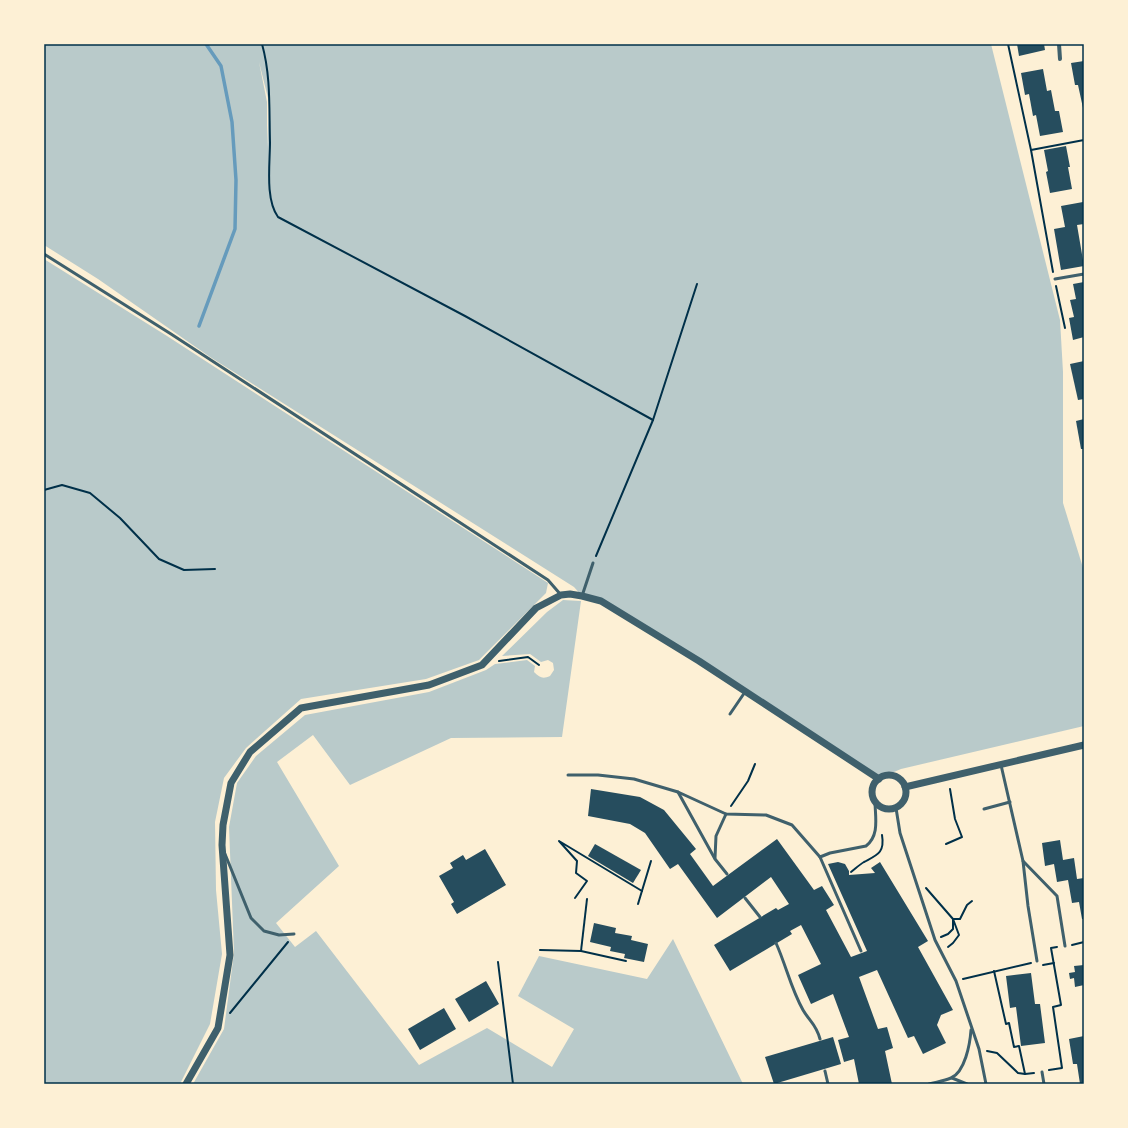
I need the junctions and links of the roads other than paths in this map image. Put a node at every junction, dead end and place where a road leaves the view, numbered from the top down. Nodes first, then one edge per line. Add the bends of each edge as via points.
1 (1059, 44) edge
2 (1060, 58) dead end
3 (44, 254) edge
4 (1084, 274) edge
5 (1055, 279) road end
6 (593, 563) road end
7 (561, 595) junction
8 (582, 596) junction
9 (745, 691) junction
10 (730, 714) dead end
11 (1084, 745) edge
12 (1001, 764) junction
13 (568, 775) dead end
14 (879, 779) junction
15 (905, 787) junction
16 (678, 792) junction
17 (875, 801) junction
18 (1010, 802) junction
19 (896, 808) junction
20 (984, 808) dead end
21 (726, 814) junction
22 (222, 845) junction
23 (820, 857) junction
24 (715, 859) junction
25 (1023, 861) junction
26 (727, 874) dead end
27 (745, 898) dead end
28 (760, 917) dead end
29 (294, 934) road end
30 (776, 944) dead end
31 (1065, 946) road end
32 (860, 952) dead end
33 (1037, 961) road end
34 (971, 1028) junction
35 (820, 1039) dead end
36 (825, 1071) dead end
37 (1042, 1072) road end
38 (952, 1078) junction
39 (186, 1084) edge
40 (828, 1084) edge
41 (929, 1084) edge
42 (967, 1084) edge
43 (986, 1084) edge
44 (1044, 1084) edge

1 - 2 street
3 - 7 lane via 548,580
4 - 5 lane
6 - 8 lane
7 - 8 street
7 - 22 street via 536,608 482,665 429,685 301,708 250,752 230,783
8 - 9 street via 601,601
9 - 10 lane
9 - 14 street
11 - 12 street
12 - 15 street
12 - 18 lane
13 - 16 lane via 634,779
14 - 15 street via 887,776 896,777
14 - 17 street via 873,789
15 - 19 street via 905,799
16 - 21 lane
16 - 24 lane
17 - 19 street via 884,808
17 - 23 lane via 876,826 874,838 870,843 866,846 830,852
18 - 20 lane
18 - 25 lane
19 - 34 lane via 900,833 935,940 956,981
21 - 23 lane via 766,815 792,825
21 - 24 lane via 716,836
22 - 29 lane via 251,918 264,931 279,935
22 - 39 street via 230,955 218,1028
23 - 32 lane
24 - 26 lane
25 - 31 lane via 1057,896
25 - 33 lane
27 - 28 lane
30 - 35 lane via 803,1011 818,1030
34 - 38 lane via 966,1056 961,1068
34 - 43 lane via 979,1049
36 - 40 lane
37 - 44 lane
38 - 41 lane
38 - 42 lane

